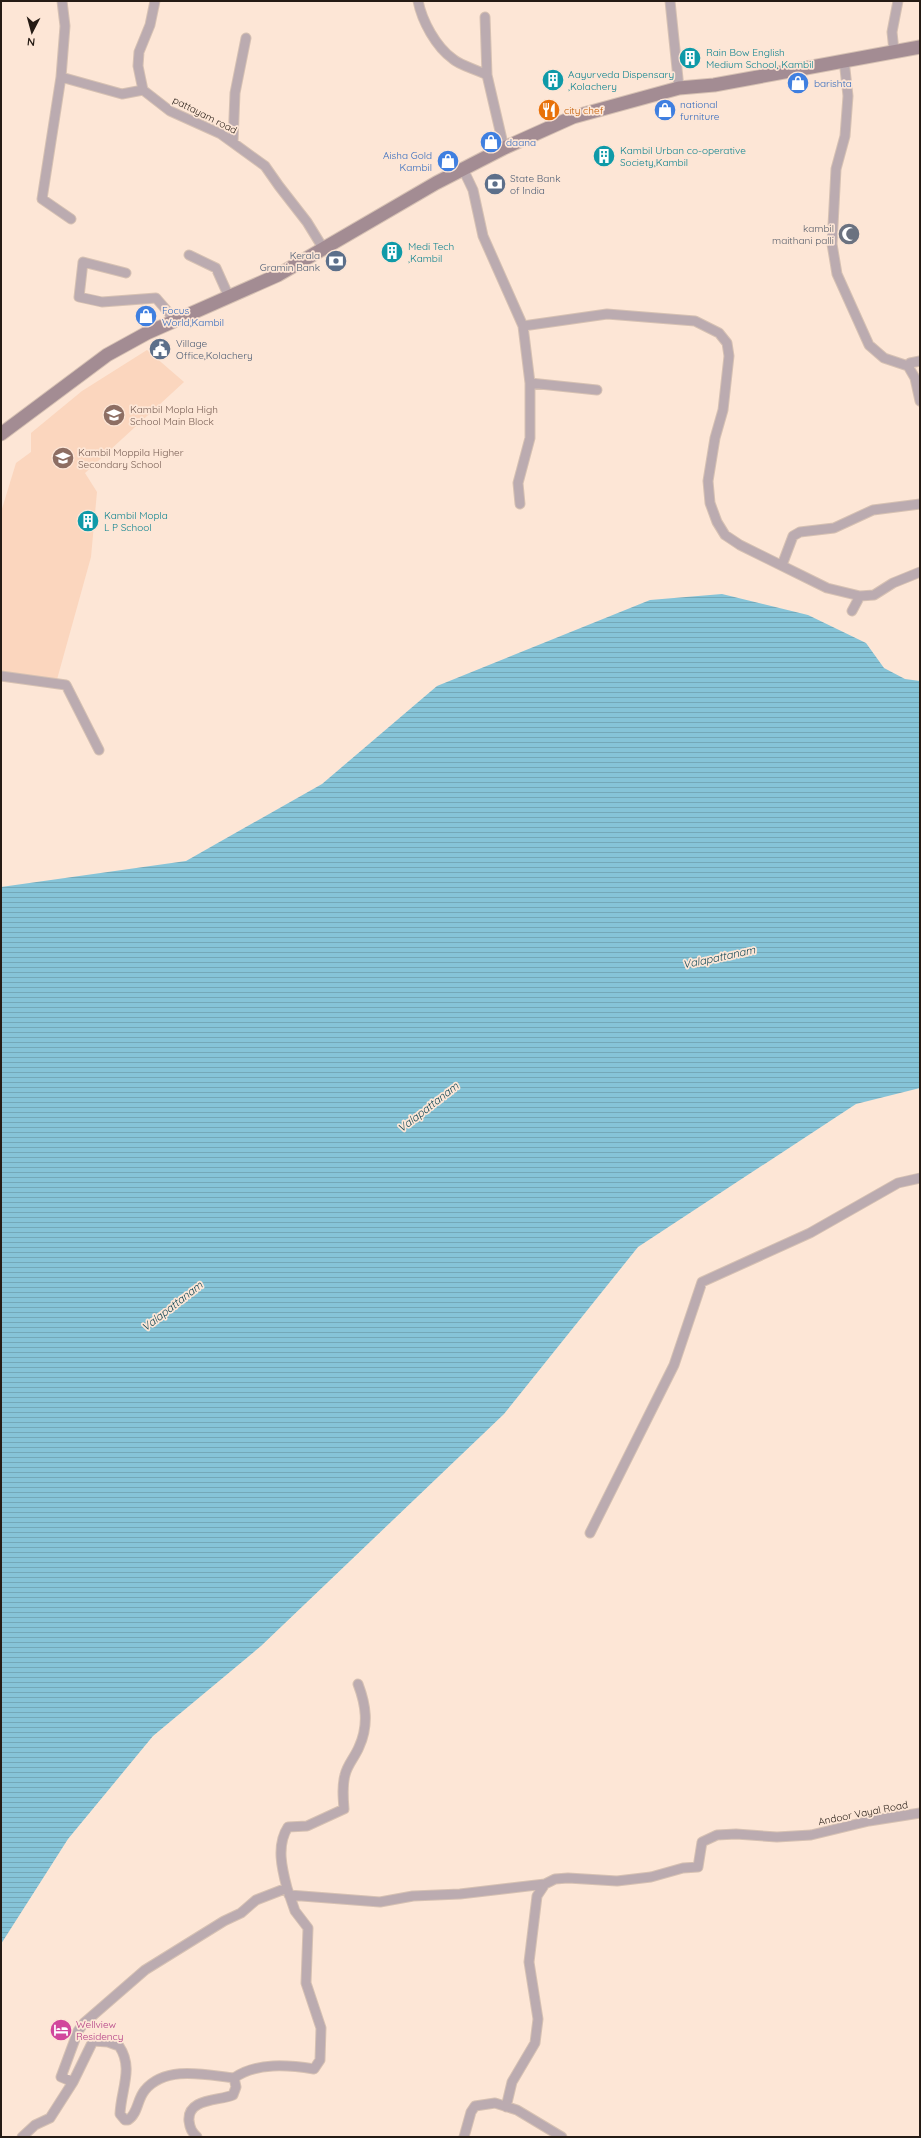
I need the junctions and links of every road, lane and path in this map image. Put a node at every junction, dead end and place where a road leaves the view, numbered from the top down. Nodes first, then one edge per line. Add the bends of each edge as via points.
1 (62, 1) edge
2 (155, 1) edge
3 (418, 1) edge
4 (670, 1) edge
5 (898, 1) edge
6 (485, 17) dead end
7 (246, 38) dead end
8 (920, 47) edge
9 (894, 51) junction
10 (844, 60) junction
11 (487, 75) junction
12 (61, 77) junction
13 (679, 88) junction
14 (143, 90) junction
15 (233, 142) junction
16 (503, 143) junction
17 (463, 169) junction
18 (71, 219) dead end
19 (323, 248) junction
20 (189, 255) dead end
21 (126, 273) dead end
22 (229, 297) junction
23 (175, 320) junction
24 (522, 326) junction
25 (920, 361) edge
26 (908, 366) junction
27 (530, 383) junction
28 (597, 390) dead end
29 (920, 401) edge
30 (1, 434) edge
31 (520, 504) dead end
32 (920, 504) edge
33 (782, 565) junction
34 (920, 572) edge
35 (860, 596) junction
36 (852, 611) dead end
37 (1, 676) edge
38 (99, 750) dead end
39 (920, 1178) edge
40 (590, 1533) dead end
41 (358, 1684) dead end
42 (920, 1813) edge
43 (546, 1884) junction
44 (288, 1891) junction
45 (234, 2078) junction
46 (72, 2082) junction
47 (506, 2107) junction
48 (22, 2137) edge
49 (197, 2137) edge
50 (464, 2137) edge
51 (562, 2137) edge

1 - 12 street via 65,26
2 - 14 street via 150,25 139,52 138,66
3 - 11 street via 437,44 453,60
4 - 13 street
5 - 9 street via 892,32
6 - 11 street
7 - 15 street via 235,94
8 - 9 main road
9 - 10 main road
10 - 13 main road via 714,85
10 - 26 street via 848,96 845,136 836,169 832,244 836,274 869,345 884,358
11 - 16 street
12 - 14 street via 122,94
12 - 18 street via 42,199
13 - 16 main road via 574,117
14 - 15 street, pattayam road via 170,111
15 - 19 street, pattayam road via 265,166
16 - 17 main road
17 - 19 main road
17 - 24 street via 473,190 483,236
19 - 22 main road via 278,275
20 - 22 street via 216,268
21 - 23 street via 83,262 79,297 102,302 156,298
22 - 23 main road
23 - 30 main road via 107,355
24 - 27 street
24 - 33 street via 606,314 695,321 719,334 727,342 729,356 723,410 715,438 708,481 710,503 725,535
25 - 26 street
26 - 29 street via 915,378
27 - 28 street
27 - 31 street via 530,438 518,484
32 - 33 street via 873,510 834,528 800,532 793,536
33 - 35 street via 827,588
34 - 35 street via 893,583 874,595
35 - 36 street
37 - 38 street via 66,685
39 - 40 street via 898,1183 810,1233 702,1282 674,1366
41 - 44 street via 366,1708 366,1721 359,1748 345,1774 342,1788 344,1809 307,1826 288,1827 283,1835 281,1856
42 - 43 street, Andoor Vayal Road via 869,1821 811,1835 717,1835 702,1842 698,1867 683,1868 651,1878 617,1881 568,1878 555,1879
43 - 44 street via 460,1894 413,1896 380,1902
43 - 47 street via 537,1896 529,1962 538,2019 535,2043 512,2082
44 - 45 street via 295,1911 308,1928 306,1983 321,2028 320,2060 314,2069 280,2065 247,2071
44 - 46 street via 256,1900 241,1913 145,1970 99,2008 78,2031 61,2077
45 - 46 street via 171,2075 153,2083 145,2090 133,2115 125,2120 120,2114 127,2069 123,2053 119,2046 93,2041
45 - 49 street via 236,2087 233,2095 203,2102 194,2107 189,2124
46 - 48 street via 50,2118 35,2124
47 - 50 street via 495,2103 475,2106
47 - 51 street via 517,2110

